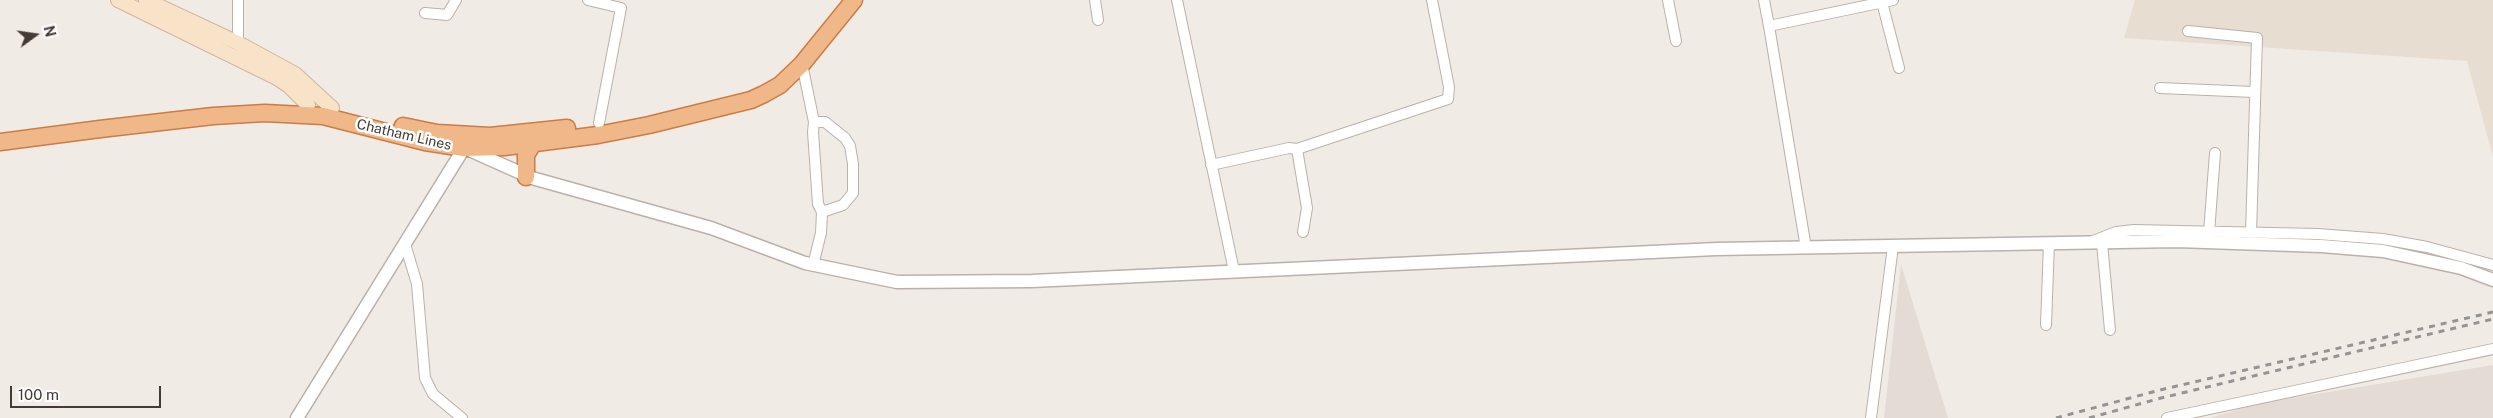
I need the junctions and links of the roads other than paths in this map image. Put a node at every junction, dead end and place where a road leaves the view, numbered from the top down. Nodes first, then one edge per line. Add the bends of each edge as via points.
1 (118, 0) edge
2 (146, 0) edge
3 (238, 0) edge
4 (456, 0) edge
5 (588, 0) edge
6 (840, 0) edge
7 (854, 0) edge
8 (1095, 0) edge
9 (1177, 0) edge
10 (1432, 0) edge
11 (1668, 0) edge
12 (1764, 0) edge
13 (1888, 1) edge
14 (425, 13) dead end
15 (1098, 20) dead end
16 (1769, 26) junction
17 (2188, 31) dead end
18 (1676, 41) dead end
19 (238, 44) junction
20 (802, 64) junction
21 (1899, 68) dead end
22 (2160, 88) dead end
23 (2254, 92) junction
24 (308, 105) junction
25 (332, 108) junction
26 (814, 122) junction
27 (599, 123) junction
28 (0, 132) edge
29 (0, 142) edge
30 (465, 142) junction
31 (533, 144) junction
32 (1297, 149) junction
33 (2215, 153) dead end
34 (1211, 166) junction
35 (526, 177) junction
36 (822, 212) junction
37 (1303, 232) dead end
38 (2209, 233) junction
39 (2251, 233) junction
40 (2088, 243) junction
41 (2102, 243) junction
42 (405, 244) junction
43 (2049, 244) junction
44 (1893, 246) junction
45 (1806, 248) junction
46 (813, 265) junction
47 (2493, 265) edge
48 (1234, 271) junction
49 (2493, 280) edge
50 (2046, 325) dead end
51 (2110, 330) dead end
52 (2493, 349) edge
53 (297, 418) edge
54 (462, 418) edge
55 (1871, 418) edge
56 (2167, 418) edge

1 - 24 main road via 277,78
2 - 19 main road
3 - 19 street
4 - 14 street via 448,15
5 - 27 street via 621,8
6 - 27 highway, Chatham Lines via 796,56 767,82 725,97
7 - 20 highway, Chatham Lines
8 - 15 street
9 - 34 street
10 - 32 street via 1449,87 1448,99
11 - 18 street
12 - 16 street
13 - 16 street
13 - 21 street
16 - 45 street
17 - 23 street via 2257,38
19 - 25 main road via 295,74
20 - 26 street
20 - 31 highway, Chatham Lines via 780,84 751,100 649,125
22 - 23 street
23 - 39 street
24 - 25 highway, Chatham Lines
24 - 28 highway, Chatham Lines via 228,105
25 - 30 highway, Chatham Lines
26 - 36 street via 818,204
26 - 36 street via 825,122 845,138 853,164 853,193 843,205
27 - 30 highway, Chatham Lines
29 - 30 highway, Chatham Lines via 147,123 264,113 323,116 425,142
30 - 31 highway, Chatham Lines
30 - 35 street
30 - 42 street
31 - 35 highway via 526,155
32 - 34 street via 1289,148
32 - 37 street via 1307,208
33 - 38 street
34 - 48 street
35 - 46 street via 712,228
36 - 46 street via 821,233
38 - 39 street
38 - 40 street via 2134,230 2116,232
39 - 47 street via 2383,239
40 - 41 street
40 - 43 street
41 - 49 street via 2177,241 2383,251 2461,268
41 - 51 street
42 - 53 street
42 - 54 street via 417,284 425,378 432,394
43 - 44 street
43 - 50 street
44 - 45 street
44 - 55 street
45 - 48 street
46 - 48 street via 897,282 1032,282
52 - 56 street

